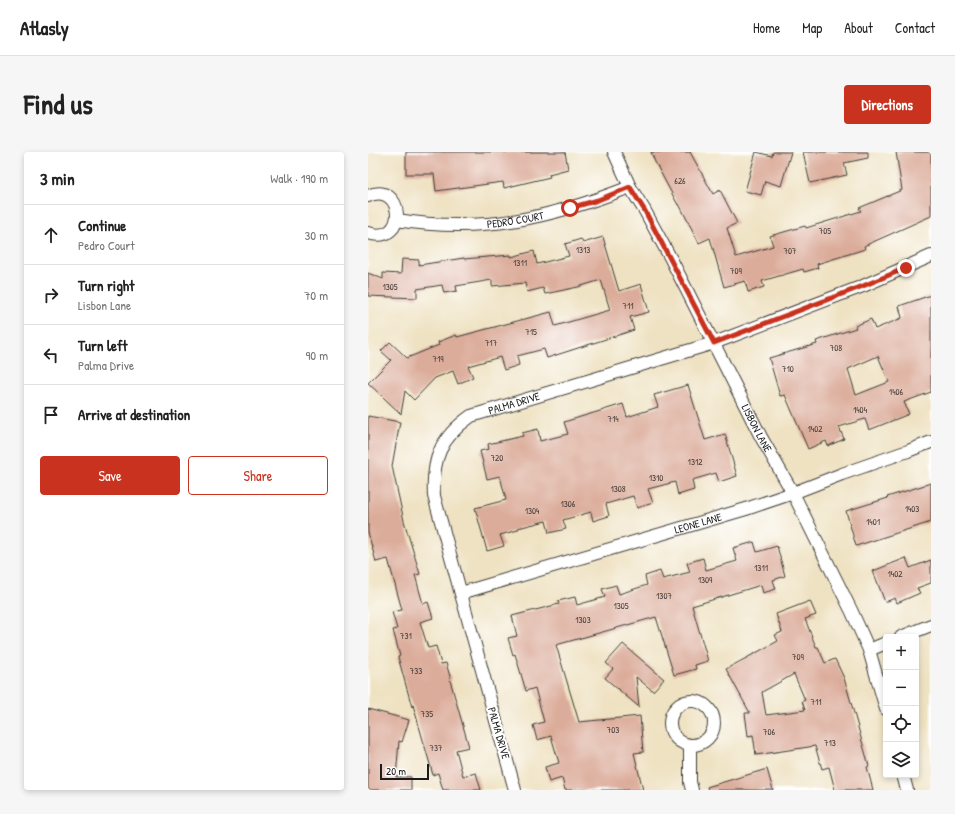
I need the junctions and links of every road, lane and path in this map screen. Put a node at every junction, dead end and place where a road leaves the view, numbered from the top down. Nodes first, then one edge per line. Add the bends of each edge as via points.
1 (614, 152) edge
2 (630, 187) junction
3 (368, 196) edge
4 (397, 220) junction
5 (368, 233) edge
6 (931, 256) edge
7 (714, 343) junction
8 (931, 442) edge
9 (793, 494) junction
10 (461, 593) junction
11 (931, 625) edge
12 (908, 634) edge
13 (883, 644) edge
14 (869, 650) junction
15 (885, 706) edge
16 (690, 745) dead end
17 (904, 778) edge
18 (515, 790) edge
19 (692, 790) edge
20 (907, 790) edge

1 - 2 street, LISBON LANE
2 - 4 street, PEDRO COURT via 598,200 516,221 457,226
2 - 7 street, LISBON LANE via 649,218
3 - 4 street via 376,194 388,197 396,207
4 - 5 street via 389,232 375,235
6 - 7 street, PALMA DRIVE via 863,286
7 - 9 street, LISBON LANE
7 - 10 street, PALMA DRIVE via 471,416 456,426 437,458 433,476 434,496
8 - 9 street, LEONE LANE
9 - 10 street, LEONE LANE
9 - 14 street, LISBON LANE
10 - 18 street, PALMA DRIVE
11 - 12 street
13 - 14 street
14 - 15 street, LISBON LANE
16 - 19 street
17 - 20 street

